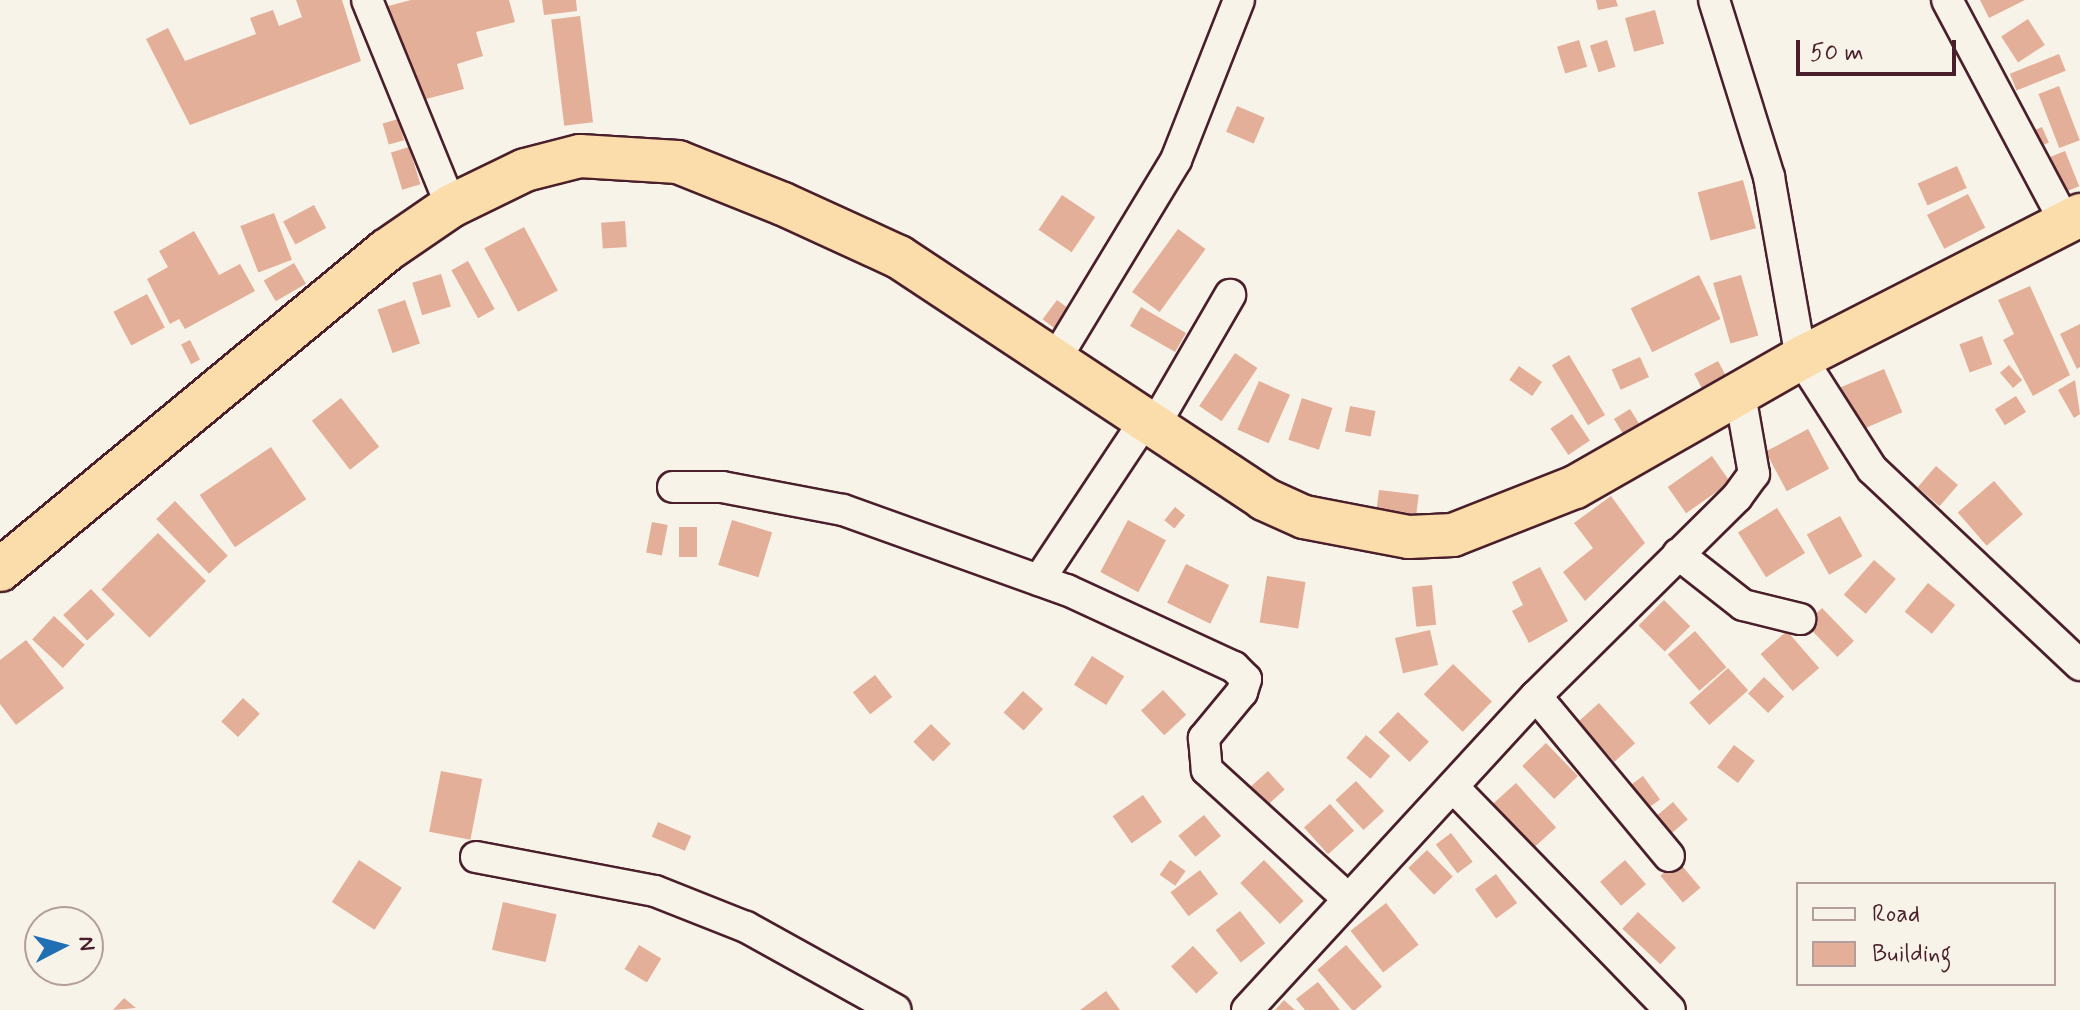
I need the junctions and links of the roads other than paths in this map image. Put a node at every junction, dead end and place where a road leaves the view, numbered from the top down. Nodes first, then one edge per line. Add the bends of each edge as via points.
1 (367, 0) edge
2 (1239, 0) edge
3 (1714, 0) edge
4 (1947, 0) edge
5 (451, 206) junction
6 (2072, 218) edge
7 (1230, 295) dead end
8 (1801, 358) junction
9 (1055, 360) junction
10 (1740, 395) junction
11 (1148, 425) junction
12 (673, 487) dead end
13 (1678, 554) junction
14 (0, 570) edge
15 (1039, 580) junction
16 (1800, 619) dead end
17 (2080, 665) edge
18 (1536, 696) junction
19 (1455, 789) junction
20 (1669, 856) dead end
21 (476, 857) dead end
22 (1346, 897) junction
23 (896, 1010) edge
24 (1247, 1010) edge
25 (1670, 1010) edge

1 - 5 street
2 - 9 street via 1176,160
3 - 8 street via 1769,177
4 - 6 street
5 - 9 highway via 525,170 580,156 678,162 899,257
5 - 14 highway via 387,250
6 - 8 highway
7 - 11 street
8 - 10 highway
8 - 17 street via 1872,469
9 - 11 highway
10 - 11 highway via 1575,487 1453,535 1409,537 1304,517
10 - 13 street via 1754,474
11 - 15 street
12 - 15 street via 722,487 843,510
13 - 16 street via 1743,605
13 - 18 street
15 - 22 street via 1234,667 1246,679 1204,738 1207,770
18 - 19 street
18 - 20 street
19 - 22 street
19 - 25 street
21 - 23 street via 655,891 746,927
22 - 24 street

